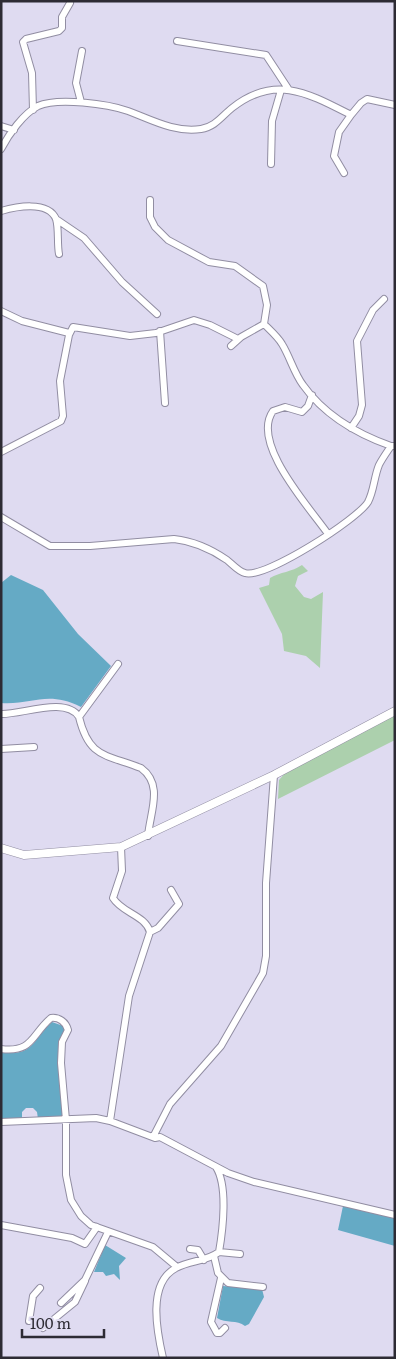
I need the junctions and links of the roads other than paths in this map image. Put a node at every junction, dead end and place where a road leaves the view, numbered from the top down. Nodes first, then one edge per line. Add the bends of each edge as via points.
1 (70, 3) dead end
2 (177, 41) dead end
3 (82, 50) dead end
4 (281, 90) junction
5 (289, 90) junction
6 (80, 102) junction
7 (395, 104) edge
8 (33, 110) junction
9 (351, 115) junction
10 (1, 126) edge
11 (14, 130) junction
12 (1, 149) edge
13 (271, 164) dead end
14 (344, 173) dead end
15 (150, 200) dead end
16 (1, 211) edge
17 (56, 218) junction
18 (58, 254) dead end
19 (384, 300) dead end
20 (1, 311) edge
21 (157, 314) dead end
22 (264, 324) junction
23 (160, 331) junction
24 (69, 334) junction
25 (238, 339) junction
26 (230, 346) dead end
27 (312, 395) junction
28 (165, 403) dead end
29 (351, 428) junction
30 (393, 446) edge
31 (1, 452) edge
32 (1, 517) edge
33 (328, 534) junction
34 (118, 664) dead end
35 (395, 711) edge
36 (1, 714) edge
37 (79, 717) junction
38 (34, 747) dead end
39 (1, 749) edge
40 (274, 776) junction
41 (148, 836) junction
42 (121, 847) junction
43 (1, 848) edge
44 (171, 890) dead end
45 (150, 932) junction
46 (1, 1049) edge
47 (66, 1120) junction
48 (110, 1121) junction
49 (1, 1122) edge
50 (153, 1137) junction
51 (215, 1166) junction
52 (395, 1214) edge
53 (1, 1225) edge
54 (97, 1227) junction
55 (108, 1232) junction
56 (190, 1249) dead end
57 (217, 1254) junction
58 (240, 1254) dead end
59 (204, 1260) junction
60 (177, 1267) junction
61 (222, 1278) junction
62 (85, 1280) junction
63 (263, 1286) dead end
64 (40, 1288) dead end
65 (61, 1303) dead end
66 (29, 1321) dead end
67 (42, 1328) dead end
68 (224, 1328) dead end
69 (163, 1358) edge

1 - 8 street via 59,31 23,42 32,73
2 - 5 street via 266,55
3 - 6 street via 76,83
4 - 5 street
4 - 6 street via 265,90 245,98 216,124 202,129 164,126 128,111
4 - 13 street via 272,121
5 - 9 street
6 - 8 street via 39,106
7 - 9 street via 367,99
8 - 11 street
9 - 14 street via 338,132 334,156
10 - 11 street
11 - 12 street
15 - 22 street via 150,216 168,240 209,262 235,266 263,286 268,305
16 - 17 street via 38,207
17 - 18 street
17 - 21 street via 84,238 122,282
19 - 29 street via 373,310 358,341 362,405
20 - 24 street via 22,321
22 - 25 street
22 - 27 street via 282,342 303,385
23 - 24 street via 125,336 78,326 73,327
23 - 25 street via 194,320
23 - 28 street
24 - 31 street via 60,381 61,421
25 - 26 street
27 - 29 street via 334,417
27 - 33 street via 302,412 285,408 273,411 268,420 268,433 278,464
29 - 30 street
30 - 33 street via 379,465 368,501 354,517
32 - 33 street via 50,546 187,541 226,559 245,573 266,571
34 - 37 street
35 - 40 street
36 - 37 street via 52,707 71,710
37 - 41 street via 85,739 94,750 148,773 156,795
38 - 39 street
40 - 41 street
40 - 50 street via 266,883 266,956 262,973 221,1046 170,1104
41 - 42 street
42 - 43 street via 24,855
42 - 45 street via 122,872 114,898 144,922
44 - 45 street via 179,904 158,928
45 - 48 street via 129,996
46 - 47 street via 19,1050 51,1018 64,1023 68,1030 62,1042 61,1063
47 - 48 street
47 - 49 street
47 - 54 street via 69,1193 81,1216
48 - 50 street
50 - 51 street via 160,1137
51 - 52 street via 254,1182
51 - 57 street via 221,1175 223,1190
53 - 54 street via 72,1238 85,1244
54 - 55 street
55 - 60 street via 153,1247
55 - 62 street
56 - 59 street via 198,1250
57 - 58 street
57 - 59 street
57 - 61 street via 214,1266
59 - 60 street
60 - 69 street via 169,1272 160,1288 157,1304
61 - 63 street via 233,1284
61 - 68 street via 211,1322 217,1333
62 - 65 street
62 - 67 street via 75,1302
64 - 66 street via 33,1296

